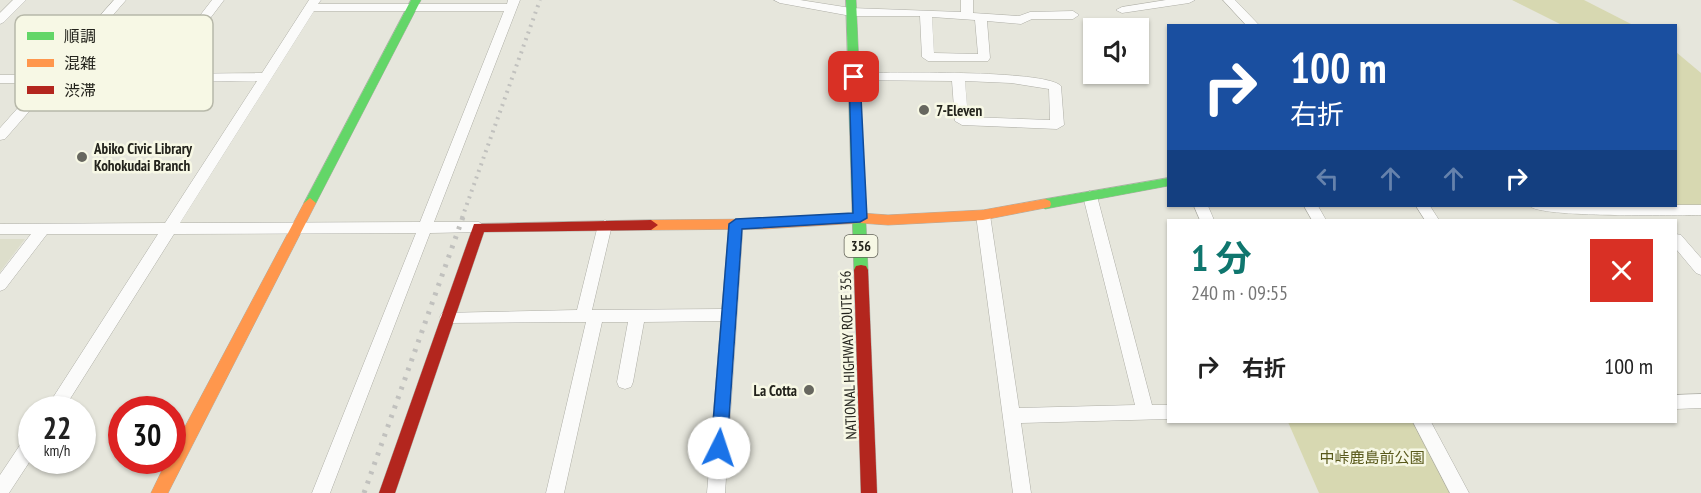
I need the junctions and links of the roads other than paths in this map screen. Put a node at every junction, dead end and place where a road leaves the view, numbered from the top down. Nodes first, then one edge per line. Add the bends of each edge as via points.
1 (20, 0) edge
2 (120, 0) edge
3 (218, 0) edge
4 (780, 0) edge
5 (967, 0) edge
6 (1189, 0) edge
7 (1229, 0) edge
8 (512, 3) edge
9 (313, 4) edge
10 (414, 4) edge
11 (851, 6) edge
12 (1122, 10) dead end
13 (926, 13) junction
14 (107, 15) edge
15 (207, 15) edge
16 (1073, 15) dead end
17 (967, 16) junction
18 (981, 17) junction
19 (0, 20) edge
20 (1252, 24) edge
21 (266, 77) junction
22 (854, 77) junction
23 (958, 77) junction
24 (213, 78) edge
25 (22, 111) edge
26 (0, 136) edge
27 (1167, 182) edge
28 (1090, 196) junction
29 (1548, 207) edge
30 (1701, 210) edge
31 (983, 215) junction
32 (1655, 215) edge
33 (860, 218) junction
34 (736, 224) junction
35 (605, 225) junction
36 (298, 227) junction
37 (425, 227) junction
38 (479, 227) junction
39 (0, 229) edge
40 (43, 229) junction
41 (169, 229) junction
42 (1677, 240) edge
43 (1701, 269) edge
44 (0, 285) edge
45 (728, 315) junction
46 (589, 316) junction
47 (637, 316) junction
48 (448, 317) junction
49 (625, 382) dead end
50 (62, 396) edge
51 (1677, 400) edge
52 (1701, 401) edge
53 (1144, 412) junction
54 (1167, 412) edge
55 (1011, 416) junction
56 (1423, 423) edge
57 (18, 464) edge
58 (0, 492) edge
59 (159, 493) edge
60 (321, 493) edge
61 (387, 493) edge
62 (555, 493) edge
63 (716, 493) edge
64 (869, 493) edge
65 (1022, 493) edge
66 (1460, 493) edge

1 - 19 street
2 - 14 street
3 - 15 street
4 - 11 street
5 - 17 street
6 - 12 street
7 - 20 street
8 - 10 street
8 - 37 street
9 - 10 street
9 - 21 street
10 - 36 main road
11 - 13 street
11 - 22 main road, NATIONAL HIGHWAY ROUTE 356 / 356
13 - 17 street
13 - 18 street via 928,57 984,58
16 - 18 street via 1030,16 1021,20
17 - 18 street
21 - 24 street
21 - 41 street
22 - 23 street
22 - 33 main road, NATIONAL HIGHWAY ROUTE 356 / 356
23 - 23 street via 1055,86 1057,125 962,121
25 - 26 street
27 - 28 main road
28 - 31 main road
28 - 53 street
29 - 32 street
30 - 32 street
31 - 33 main road
31 - 55 street
33 - 34 main road
33 - 64 main road, NATIONAL HIGHWAY ROUTE 356 / 356
34 - 35 main road
34 - 45 street
35 - 38 main road
35 - 46 street
36 - 37 street
36 - 41 street
36 - 59 main road
37 - 38 street
37 - 60 street
38 - 48 main road
39 - 40 street
40 - 41 street
40 - 44 street
41 - 50 street
42 - 43 street
45 - 47 street
45 - 63 street
46 - 47 street
46 - 48 street
46 - 62 street
47 - 49 street
48 - 61 main road
51 - 52 street
53 - 54 street
53 - 55 street
55 - 65 street
56 - 66 street
57 - 58 street

